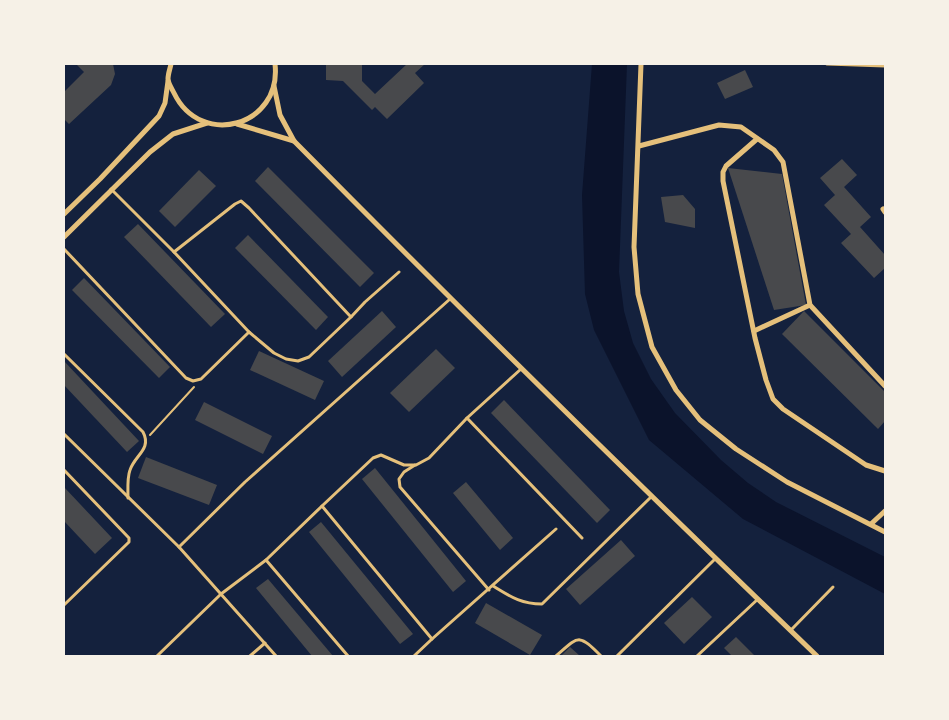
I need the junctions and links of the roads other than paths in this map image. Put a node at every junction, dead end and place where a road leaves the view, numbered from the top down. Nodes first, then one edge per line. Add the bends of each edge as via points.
1 (171, 64) edge
2 (275, 64) edge
3 (641, 64) edge
4 (827, 64) edge
5 (885, 66) edge
6 (168, 80) junction
7 (274, 86) junction
8 (207, 123) junction
9 (236, 124) junction
10 (757, 139) junction
11 (294, 141) junction
12 (639, 146) junction
13 (111, 189) junction
14 (64, 214) edge
15 (64, 237) edge
16 (64, 249) edge
17 (174, 252) junction
18 (399, 272) dead end
19 (450, 299) junction
20 (810, 305) junction
21 (351, 317) junction
22 (754, 331) junction
23 (249, 332) junction
24 (64, 354) edge
25 (521, 369) junction
26 (885, 386) edge
27 (467, 418) junction
28 (64, 434) edge
29 (416, 465) junction
30 (64, 470) edge
31 (885, 471) edge
32 (651, 497) junction
33 (128, 498) junction
34 (322, 506) junction
35 (885, 510) edge
36 (871, 524) junction
37 (556, 529) dead end
38 (885, 532) edge
39 (582, 538) dead end
40 (178, 547) junction
41 (716, 558) junction
42 (266, 560) junction
43 (493, 586) junction
44 (834, 587) dead end
45 (489, 590) junction
46 (221, 594) junction
47 (758, 599) junction
48 (64, 606) edge
49 (791, 631) junction
50 (432, 638) junction
51 (265, 643) junction
52 (157, 656) edge
53 (250, 656) edge
54 (276, 656) edge
55 (348, 656) edge
56 (414, 656) edge
57 (556, 656) edge
58 (601, 656) edge
59 (617, 656) edge
60 (697, 656) edge
61 (817, 656) edge

1 - 6 street
2 - 7 street
3 - 12 street
4 - 5 lane
6 - 8 street via 178,101 190,115
6 - 14 street via 165,103 159,116
7 - 9 street via 260,110
7 - 11 street via 280,115
8 - 9 street via 221,126
8 - 13 street via 173,134
9 - 11 street
10 - 12 street via 741,127 719,125
10 - 20 street via 774,150 783,162
10 - 22 street via 723,172
11 - 19 street
12 - 36 street via 634,247 638,294 652,347 676,390 700,420 736,449 787,482
13 - 15 street
13 - 17 lane
16 - 23 lane via 186,378 201,379
17 - 21 lane via 241,202
17 - 23 lane
18 - 21 lane
19 - 25 street
19 - 40 lane via 245,482
20 - 22 street
20 - 26 street
21 - 23 lane via 309,356 298,361 274,353
22 - 31 street via 773,399 866,464
24 - 33 lane via 147,439 129,472
25 - 27 lane
25 - 32 street
27 - 29 lane via 429,458
27 - 39 lane
28 - 33 lane
29 - 34 lane via 381,455 373,458
29 - 45 lane via 404,472 399,480 400,487
30 - 48 lane via 129,538 129,542
32 - 41 street
32 - 43 lane via 542,604 518,601
33 - 40 lane
34 - 42 lane
34 - 50 lane
35 - 36 street
36 - 38 street
37 - 43 lane
40 - 46 lane
41 - 47 street
41 - 59 lane
42 - 46 lane
42 - 55 lane
43 - 45 lane
44 - 49 lane
45 - 50 lane
46 - 51 lane
46 - 52 lane
47 - 49 street
47 - 60 lane
49 - 61 street
50 - 56 lane
51 - 53 lane
51 - 54 lane
57 - 58 lane via 574,640 581,639

